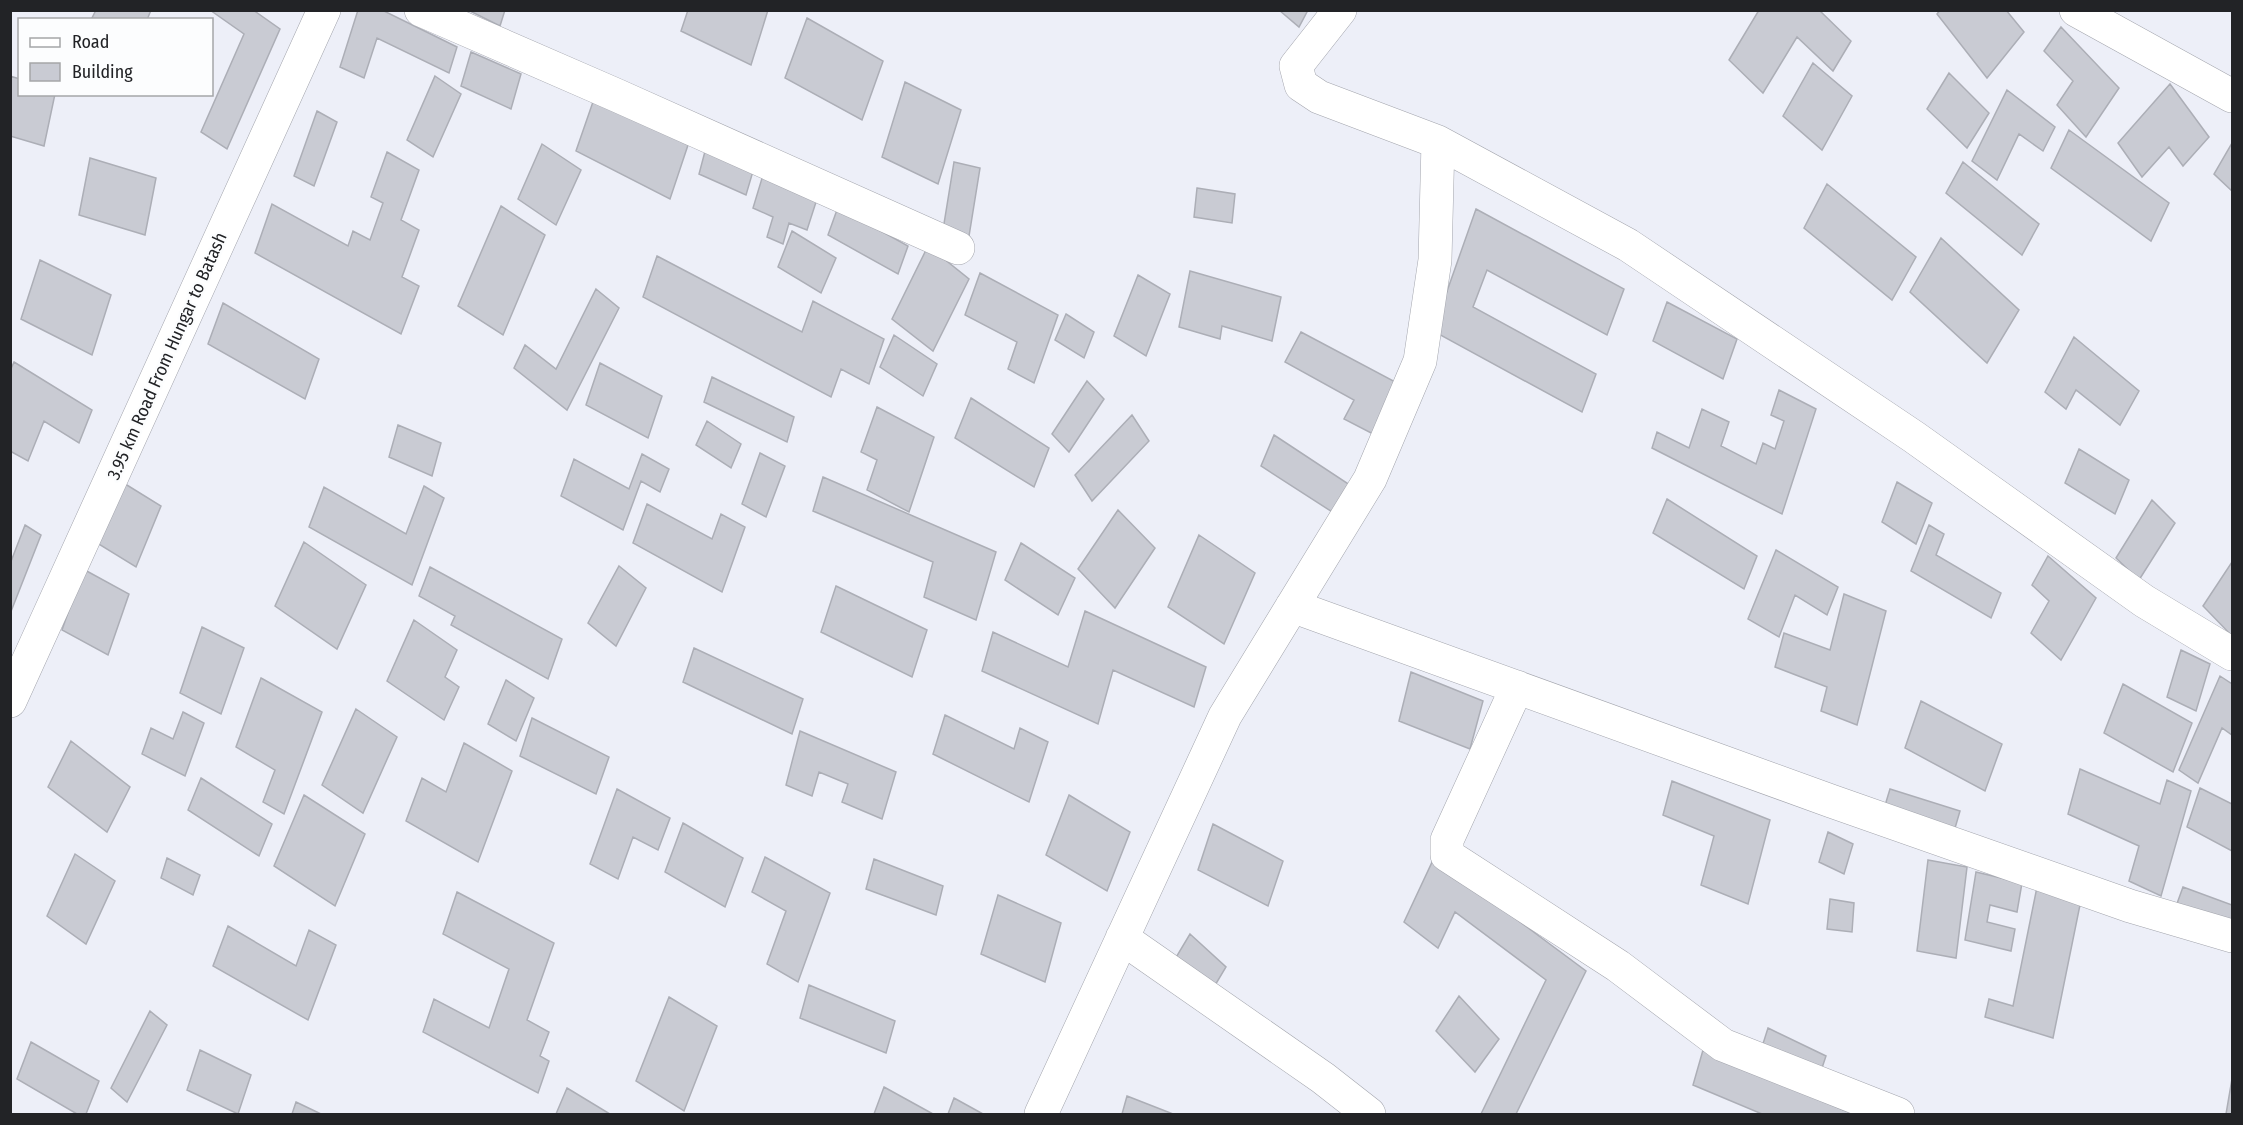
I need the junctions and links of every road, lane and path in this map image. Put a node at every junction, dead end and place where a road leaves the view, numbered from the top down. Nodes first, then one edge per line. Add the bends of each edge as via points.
1 (324, 10) edge
2 (421, 10) edge
3 (1340, 10) edge
4 (2076, 10) edge
5 (2232, 96) edge
6 (1438, 142) junction
7 (958, 248) dead end
8 (1292, 606) junction
9 (2232, 654) edge
10 (1517, 687) junction
11 (10, 701) edge
12 (2232, 936) edge
13 (1122, 938) junction
14 (1041, 1114) edge
15 (1369, 1114) edge
16 (1898, 1114) edge

1 - 11 street, 3.95 km Road From Hungar to Batash
2 - 7 street
3 - 6 street via 1296,66 1301,85 1319,97
4 - 5 street
6 - 8 street via 1435,260 1420,361 1370,479
6 - 9 street via 1628,245 1914,437 2144,601
8 - 10 street
8 - 13 street via 1225,716
10 - 12 street via 2130,906
10 - 16 street via 1447,840 1447,855 1618,966 1723,1045
13 - 14 street
13 - 15 street

